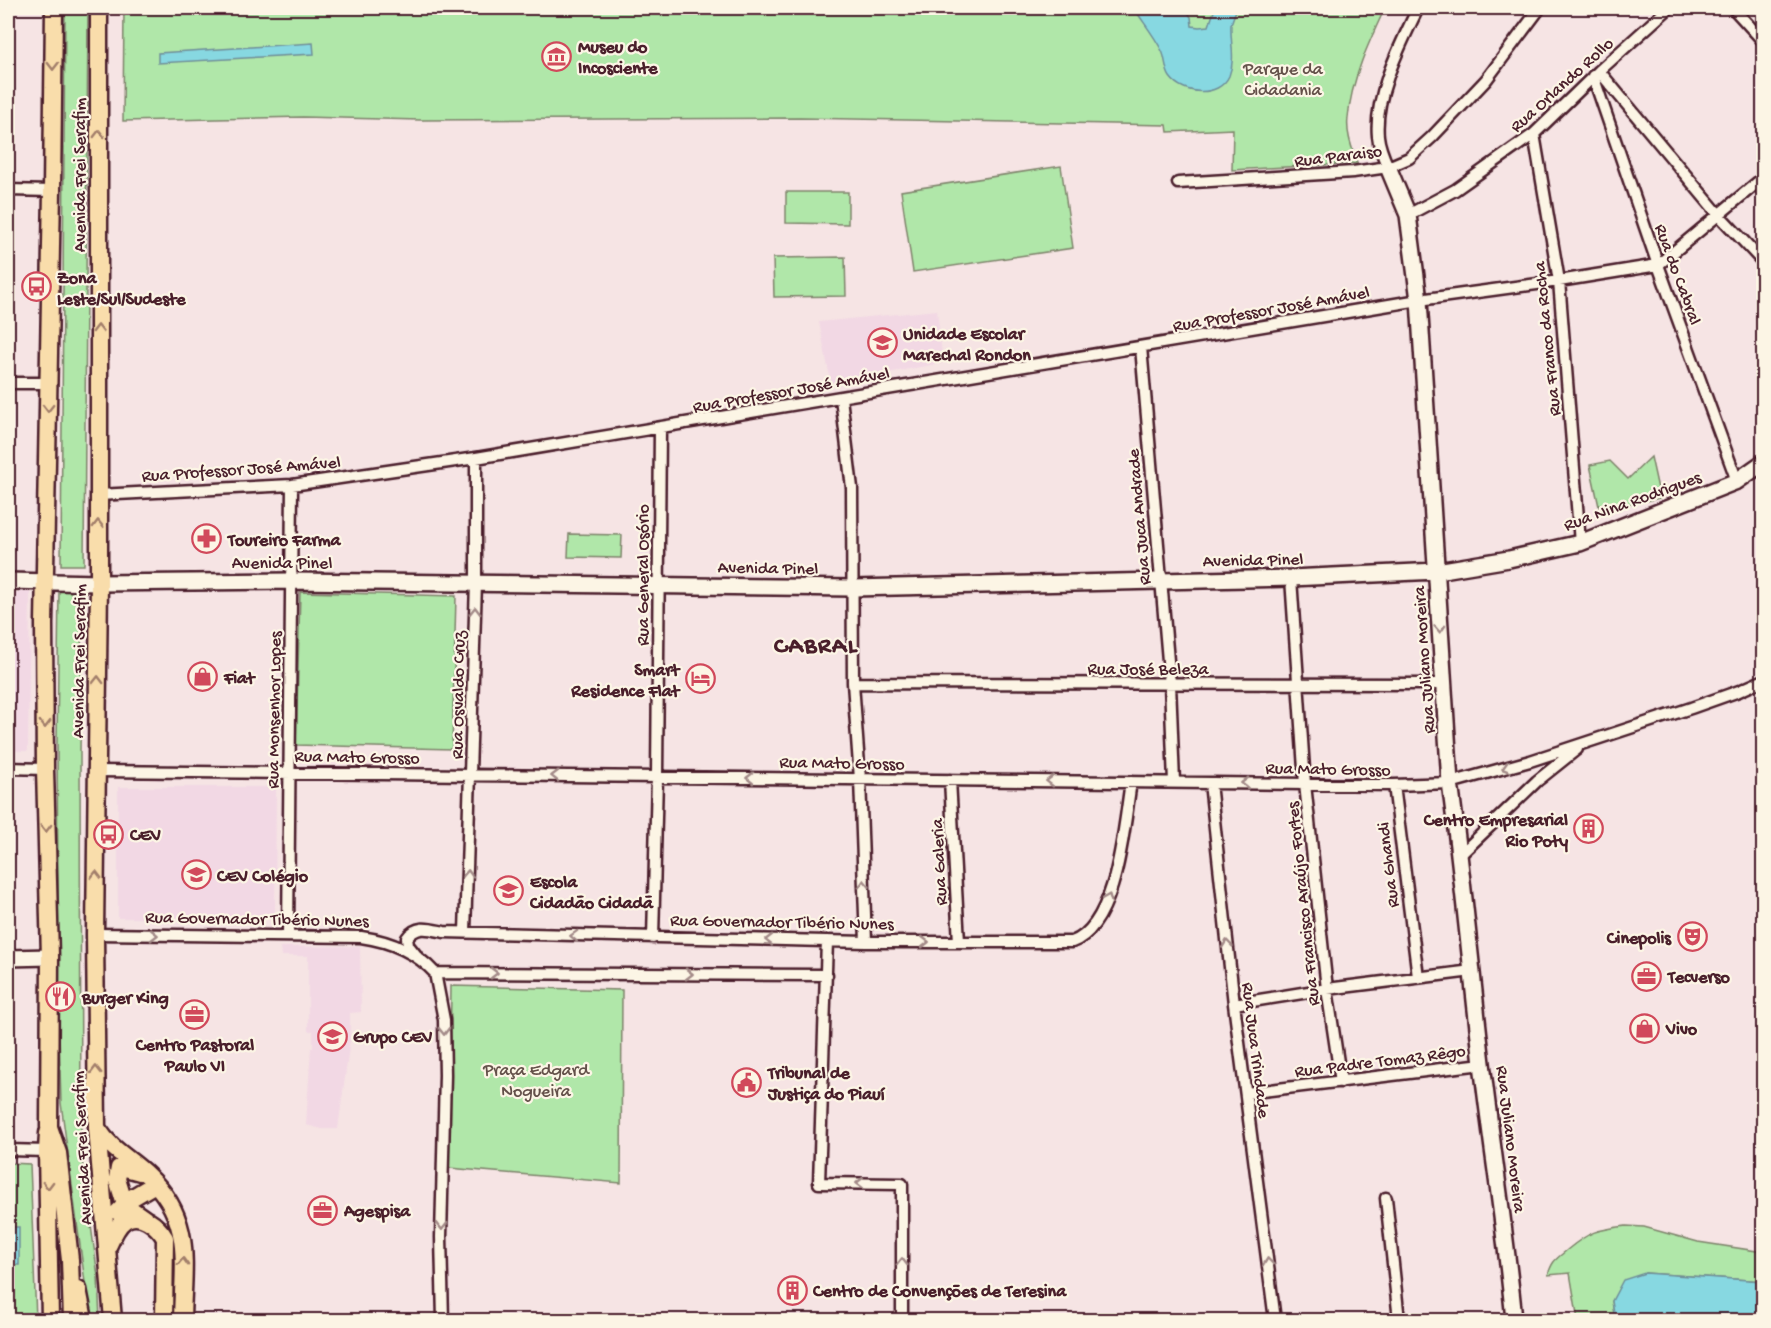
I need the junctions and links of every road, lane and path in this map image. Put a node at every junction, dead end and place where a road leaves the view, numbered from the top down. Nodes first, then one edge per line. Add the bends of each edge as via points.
1 (54, 8) edge
2 (99, 8) edge
3 (1418, 8) edge
4 (1540, 8) edge
5 (1669, 8) edge
6 (1733, 8) edge
7 (1764, 42) edge
8 (1596, 74) junction
9 (1534, 134) junction
10 (1388, 167) junction
11 (1764, 177) edge
12 (1178, 183) dead end
13 (8, 190) edge
14 (52, 191) junction
15 (1408, 215) junction
16 (1719, 215) junction
17 (1764, 263) edge
18 (1658, 265) junction
19 (1559, 281) junction
20 (1419, 300) junction
21 (1141, 347) junction
22 (8, 383) edge
23 (48, 383) junction
24 (840, 398) junction
25 (660, 428) junction
26 (476, 459) junction
27 (1764, 462) edge
28 (1737, 481) junction
29 (292, 484) junction
30 (98, 495) junction
31 (1580, 543) junction
32 (1437, 571) junction
33 (1291, 578) junction
34 (1160, 580) junction
35 (8, 581) edge
36 (291, 581) junction
37 (45, 582) junction
38 (99, 583) junction
39 (476, 583) junction
40 (658, 584) junction
41 (853, 588) junction
42 (1764, 680) edge
43 (853, 683) junction
44 (1170, 684) junction
45 (1298, 684) junction
46 (1443, 684) junction
47 (1582, 745) junction
48 (1530, 761) junction
49 (8, 768) edge
50 (45, 769) junction
51 (97, 771) junction
52 (289, 772) junction
53 (471, 775) junction
54 (657, 777) junction
55 (860, 779) junction
56 (950, 780) junction
57 (1537, 781) junction
58 (1131, 782) junction
59 (1174, 782) junction
60 (1210, 783) junction
61 (1450, 783) junction
62 (1305, 784) junction
63 (1394, 785) junction
64 (1460, 855) junction
65 (465, 932) junction
66 (95, 934) junction
67 (288, 936) junction
68 (652, 938) junction
69 (827, 941) junction
70 (866, 942) junction
71 (959, 942) junction
72 (416, 956) junction
73 (50, 957) junction
74 (8, 958) edge
75 (1472, 971) junction
76 (435, 973) junction
77 (826, 975) junction
78 (1418, 977) junction
79 (1327, 988) junction
80 (1234, 1004) junction
81 (1482, 1064) junction
82 (1341, 1082) junction
83 (1246, 1093) junction
84 (49, 1126) junction
85 (97, 1128) junction
86 (8, 1150) edge
87 (47, 1151) junction
88 (151, 1179) junction
89 (1386, 1198) dead end
90 (124, 1205) junction
91 (145, 1219) junction
92 (107, 1250) junction
93 (78, 1316) edge
94 (113, 1317) edge
95 (50, 1320) edge
96 (164, 1320) edge
97 (182, 1320) edge
98 (443, 1320) edge
99 (902, 1320) edge
100 (1275, 1320) edge
101 (1399, 1320) edge
102 (1514, 1320) edge

1 -> 14 main road, Avenida Frei Serafim
30 -> 2 main road, Avenida Frei Serafim
3 - 10 street, Rua Juliano Moreira via 1395,58 1379,113 1380,150
4 - 10 street, Rua Paraiso via 1462,106 1409,158
5 - 8 street, Rua Orlando Rollo
6 - 7 street
8 - 9 street, Rua Orlando Rollo
8 - 16 street
8 - 18 street, Rua do Cabral
9 - 15 street, Rua Orlando Rollo via 1455,190
9 - 19 street, Rua Franco da Rocha
10 - 12 street, Rua Paraiso via 1317,176
10 - 15 street, Rua Juliano Moreira
11 - 16 street
13 - 14 street
14 - 23 main road, Avenida Frei Serafim
15 - 20 street, Rua Juliano Moreira
16 - 17 street
16 - 18 street
18 - 19 street, Rua Professor José Amável
18 - 28 street, Rua do Cabral
19 - 20 street, Rua Professor José Amável
19 - 31 street, Rua Franco da Rocha
20 - 21 street, Rua Professor José Amável
20 - 32 street, Rua Juliano Moreira
21 - 24 street, Rua Professor José Amável
21 - 34 street, Rua Juca Andrade
22 - 23 street
23 -> 37 main road, Avenida Frei Serafim
24 - 25 street, Rua Professor José Amável
24 - 41 street via 852,488
25 - 26 street, Rua Professor José Amável
25 - 40 street, Rua General Osório
26 - 29 street, Rua Professor José Amável
26 - 39 street, Rua Osvaldo Cruz
27 - 28 street, Rua Nina Rodrigues
28 - 31 street, Rua Nina Rodrigues
29 - 30 street, Rua Professor José Amável
29 - 36 street, Rua Monsenhor Lopes
38 -> 30 main road, Avenida Frei Serafim
31 - 32 street, Rua Nina Rodrigues
32 - 33 street, Avenida Pinel
32 -> 46 street, Rua Juliano Moreira
33 - 34 street, Avenida Pinel
33 - 45 street, Rua Francisco Araújo Fortes
34 - 41 street, Avenida Pinel
34 - 44 street, Rua Juca Andrade
35 - 37 street, Avenida Pinel
36 - 38 street, Avenida Pinel
36 - 39 street, Avenida Pinel
36 - 52 street, Rua Monsenhor Lopes
37 - 38 street, Avenida Pinel
37 -> 50 main road, Avenida Frei Serafim
51 -> 38 main road, Avenida Frei Serafim
39 - 40 street, Avenida Pinel
53 -> 39 street, Rua Osvaldo Cruz
40 - 41 street, Avenida Pinel
40 - 54 street, Rua General Osório
41 - 43 street
42 - 47 street, Rua Mato Grosso
43 - 44 street, Rua José Beleza
43 - 55 street
44 - 45 street, Rua José Beleza
44 - 59 street
45 - 46 street, Rua José Beleza
45 - 62 street, Rua Francisco Araújo Fortes
46 - 61 street, Rua Juliano Moreira
47 - 48 street, Rua Mato Grosso
47 - 57 street, Rua Mato Grosso
48 - 57 street via 1543,769
48 -> 61 street, Rua Mato Grosso
49 - 50 street
50 -> 73 main road, Avenida Frei Serafim
51 - 52 street, Rua Mato Grosso
66 -> 51 main road, Avenida Frei Serafim
52 - 53 street, Rua Mato Grosso
52 - 67 street, Rua Monsenhor Lopes
54 -> 53 street, Rua Mato Grosso
65 -> 53 street, Rua Osvaldo Cruz
55 -> 54 street, Rua Mato Grosso
54 - 68 street, Rua General Osório
55 - 56 street, Rua Mato Grosso
70 -> 55 street
58 -> 56 street, Rua Mato Grosso
56 - 71 street, Rua Galeria
57 - 64 street, Rua Mato Grosso
58 - 59 street, Rua Mato Grosso
71 -> 58 street, Rua Governador Tibério Nunes via 1072,942 1083,938 1105,907 1115,879
59 - 60 street, Rua Mato Grosso
62 -> 60 street, Rua Mato Grosso
80 -> 60 street, Rua Juca Trindade
61 - 63 street, Rua Mato Grosso
61 - 64 street, Rua Juliano Moreira
62 - 63 street, Rua Mato Grosso
62 - 79 street, Rua Francisco Araújo Fortes
63 - 78 street, Rua Ghandi
64 - 75 street, Rua Juliano Moreira
68 -> 65 street, Rua Governador Tibério Nunes
65 - 72 street, Rua Governador Tibério Nunes via 421,928 412,931 408,945
66 -> 67 street, Rua Governador Tibério Nunes
85 -> 66 main road, Avenida Frei Serafim
67 - 72 street, Rua Governador Tibério Nunes via 372,939
69 -> 68 street, Rua Governador Tibério Nunes
69 - 70 street, Rua Governador Tibério Nunes
69 - 77 street
70 -> 71 street, Rua Governador Tibério Nunes
72 - 76 street, Rua Governador Tibério Nunes
73 - 74 street
73 - 84 main road, Avenida Frei Serafim
75 - 78 street
75 - 81 street, Rua Juliano Moreira
76 -> 77 street
76 -> 98 street via 444,1031
99 -> 77 street via 901,1183 819,1184
78 - 79 street
79 - 80 street
79 - 82 street, Rua Francisco Araújo Fortes
80 - 83 street, Rua Juca Trindade
81 - 82 street, Rua Padre Tomaz Rêgo
81 - 102 street, Rua Juliano Moreira
82 - 83 street, Rua Padre Tomaz Rêgo
100 -> 83 street, Rua Juca Trindade
84 - 87 main road
84 - 93 main road, Avenida Frei Serafim via 58,1153
85 - 88 main road via 116,1152
85 - 92 main road, Avenida Frei Serafim
86 - 87 street
87 -> 95 main road
88 - 90 main road
88 - 90 main road via 125,1167 118,1168
97 -> 88 main road via 183,1235 178,1220
89 - 101 street
90 - 91 main road
90 - 92 main road via 113,1221
91 - 92 main road via 125,1220
91 - 96 main road via 165,1238
92 - 94 main road, Avenida Frei Serafim

